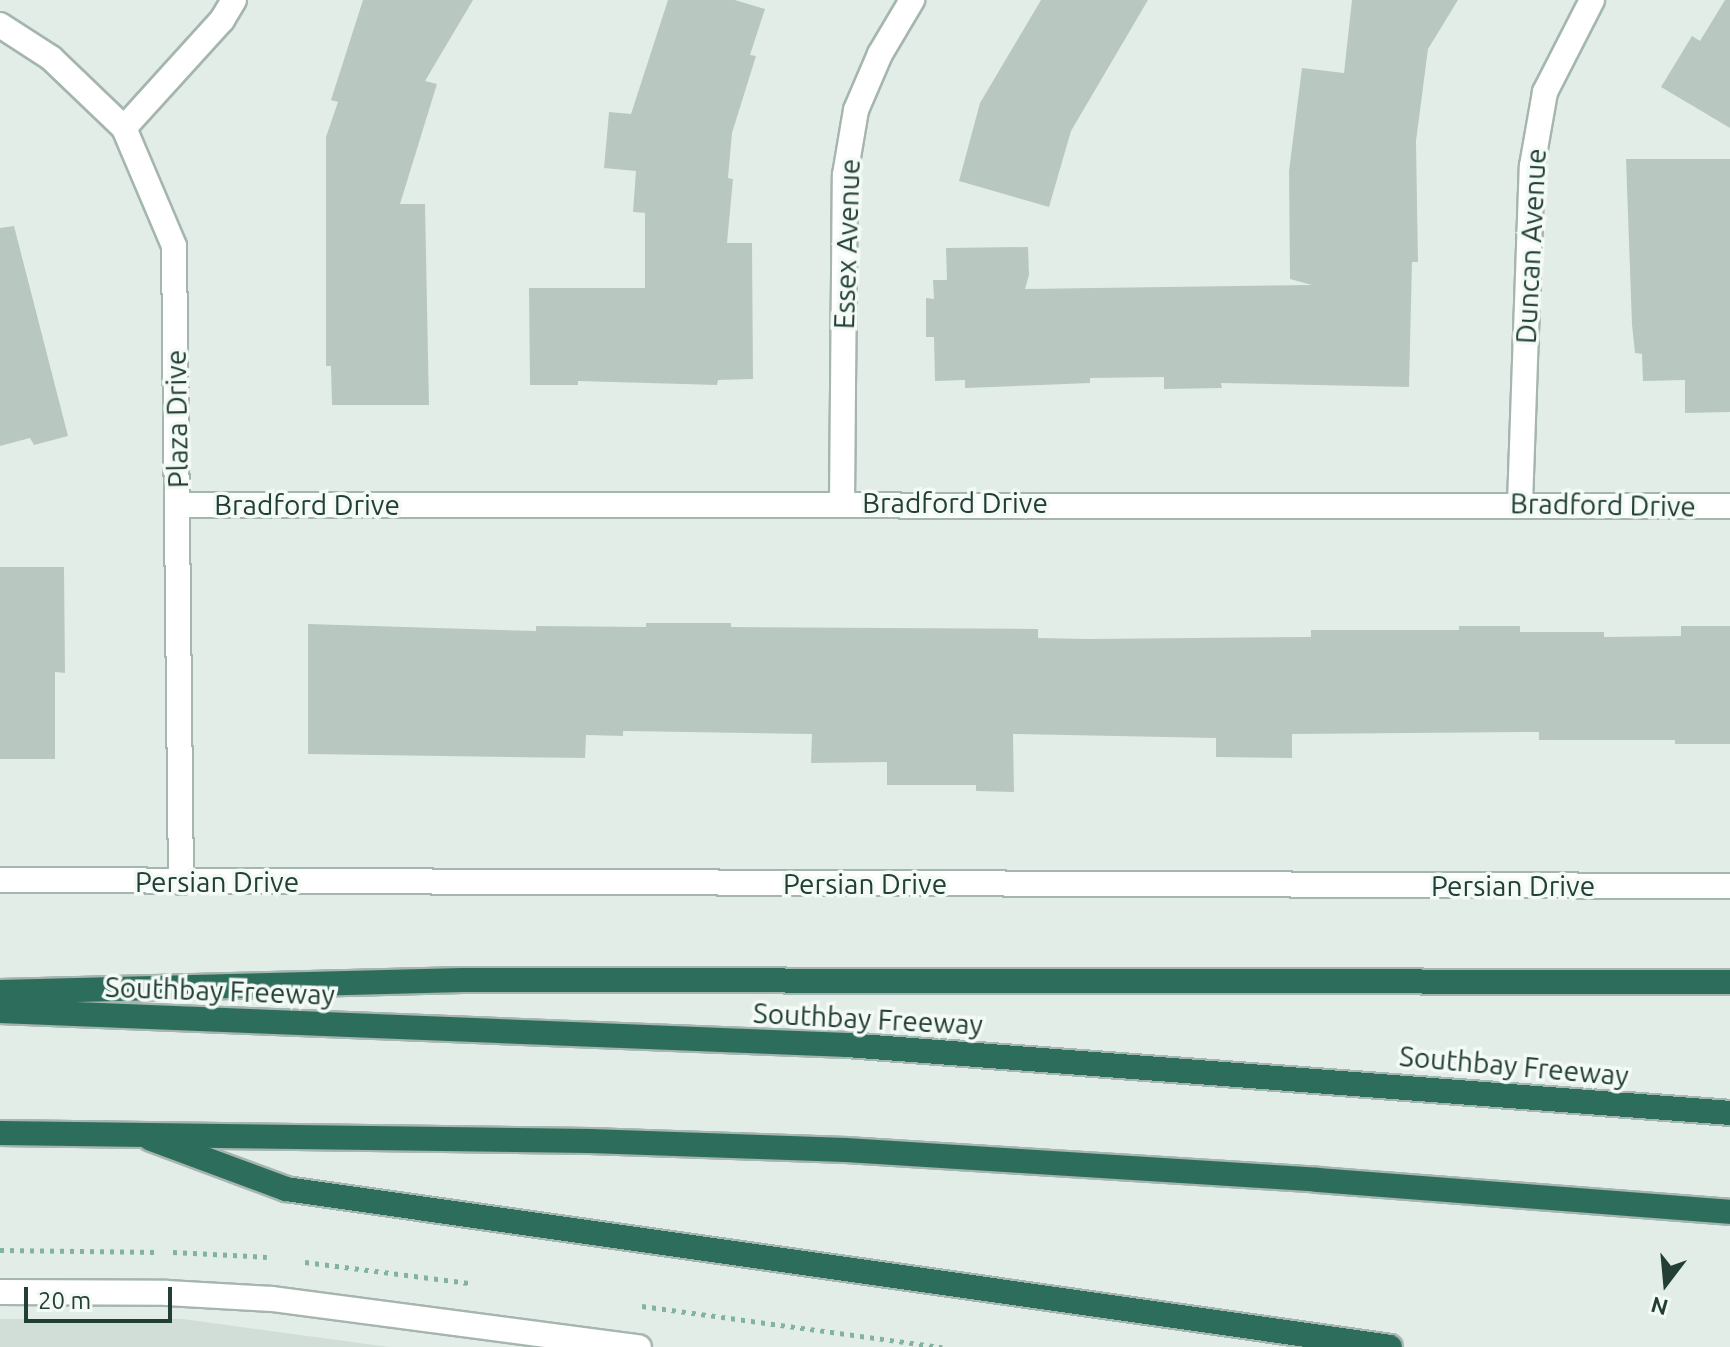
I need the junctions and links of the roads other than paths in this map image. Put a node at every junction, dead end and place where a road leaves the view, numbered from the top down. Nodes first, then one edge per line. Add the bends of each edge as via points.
1 (234, 0) edge
2 (912, 0) edge
3 (1592, 0) edge
4 (0, 25) edge
5 (124, 128) junction
6 (842, 503) junction
7 (1520, 504) junction
8 (179, 505) junction
9 (1730, 506) edge
10 (0, 880) edge
11 (181, 882) junction
12 (1730, 886) edge
13 (1730, 982) edge
14 (0, 992) edge
15 (0, 1011) edge
16 (1730, 1113) edge
17 (0, 1133) edge
18 (134, 1133) junction
19 (1730, 1212) edge
20 (0, 1292) edge
21 (639, 1347) edge
22 (1390, 1347) edge

1 - 5 street
2 - 6 street, Essex Avenue via 880,54 856,110 845,175
3 - 7 street, Duncan Avenue via 1545,92 1532,166
4 - 5 street, Plaza Drive via 51,58
5 - 8 street, Plaza Drive via 174,246
6 - 7 street, Bradford Drive
6 - 8 street, Bradford Drive
7 - 9 street, Bradford Drive
8 - 11 street, Plaza Drive
10 - 11 street, Persian Drive
11 - 12 street, Persian Drive
13 - 14 highway via 463,980
15 - 16 highway, Southbay Freeway via 847,1045
17 - 18 highway
18 - 19 highway via 846,1150
18 - 22 highway via 286,1189
20 - 21 street via 272,1299

